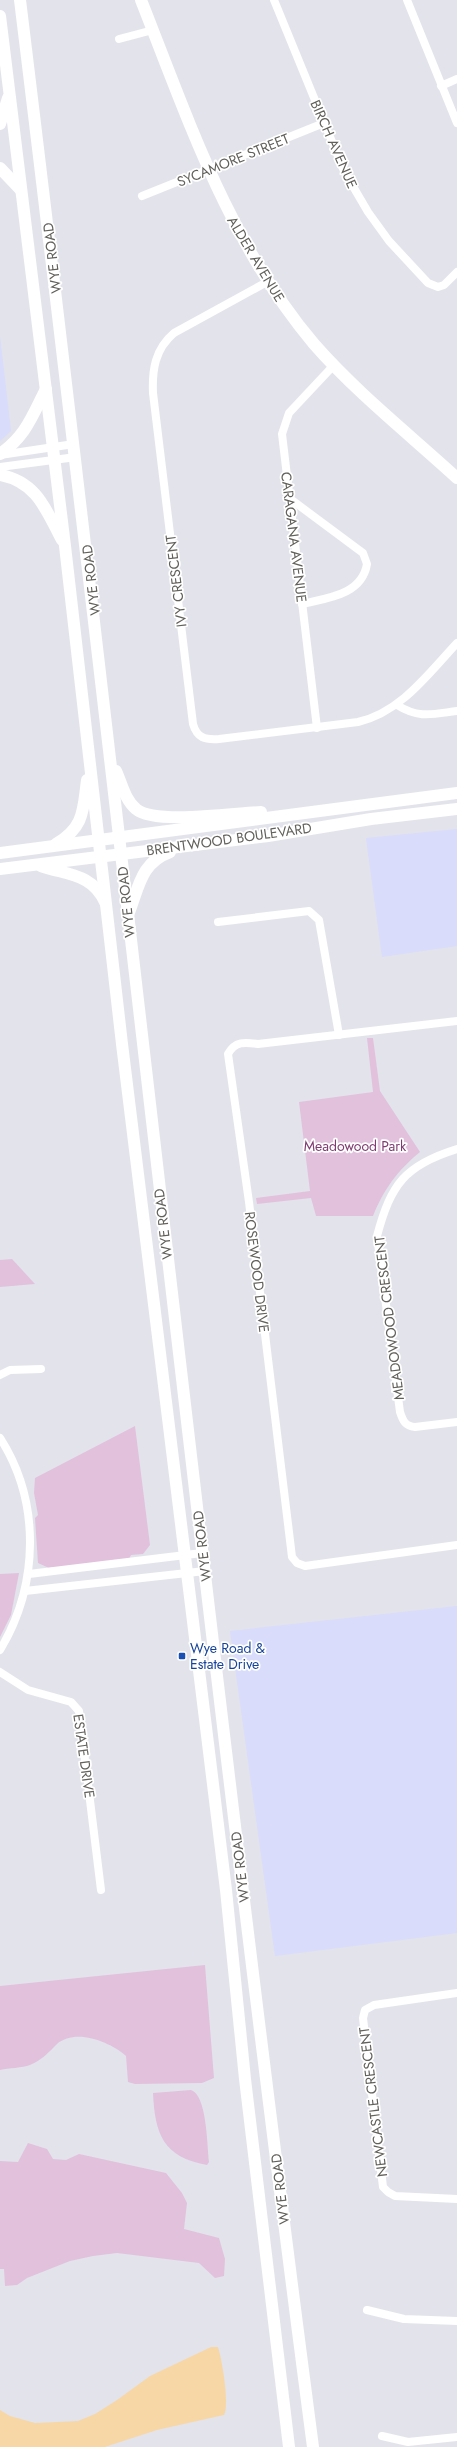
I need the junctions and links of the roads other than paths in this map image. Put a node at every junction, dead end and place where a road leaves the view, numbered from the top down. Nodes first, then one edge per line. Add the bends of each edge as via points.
1 (20, 0) edge
2 (141, 0) edge
3 (274, 0) edge
4 (406, 0) edge
5 (0, 16) edge
6 (153, 30) junction
7 (119, 40) dead end
8 (457, 79) edge
9 (441, 86) junction
10 (10, 93) junction
11 (457, 123) edge
12 (0, 124) edge
13 (324, 124) junction
14 (0, 168) edge
15 (210, 169) junction
16 (21, 190) junction
17 (142, 196) dead end
18 (457, 272) edge
19 (267, 282) junction
20 (334, 365) junction
21 (46, 389) junction
22 (74, 444) junction
23 (53, 447) junction
24 (0, 454) edge
25 (76, 457) junction
26 (54, 460) junction
27 (0, 467) edge
28 (454, 470) edge
29 (0, 475) edge
30 (289, 498) junction
31 (65, 546) junction
32 (302, 604) junction
33 (457, 644) edge
34 (397, 705) junction
35 (457, 711) edge
36 (317, 728) junction
37 (112, 763) junction
38 (91, 765) junction
39 (457, 793) edge
40 (332, 808) junction
41 (457, 809) edge
42 (120, 836) junction
43 (54, 845) junction
44 (188, 846) junction
45 (100, 847) junction
46 (0, 853) edge
47 (121, 853) junction
48 (38, 865) junction
49 (0, 868) edge
50 (128, 916) junction
51 (109, 919) junction
52 (218, 922) dead end
53 (457, 1021) edge
54 (339, 1035) junction
55 (457, 1149) edge
56 (41, 1369) dead end
57 (0, 1374) edge
58 (457, 1422) edge
59 (0, 1438) edge
60 (457, 1546) edge
61 (202, 1553) junction
62 (186, 1556) junction
63 (205, 1571) junction
64 (188, 1573) junction
65 (29, 1574) junction
66 (25, 1591) junction
67 (0, 1650) edge
68 (0, 1672) edge
69 (101, 1890) dead end
70 (457, 1993) edge
71 (457, 2199) edge
72 (367, 2310) dead end
73 (457, 2320) edge
74 (382, 2436) dead end
75 (457, 2437) edge
76 (288, 2446) edge
77 (313, 2447) edge

1 - 22 main road, WYE ROAD
2 - 6 main road, ALDER AVENUE
3 - 13 street, BIRCH AVENUE
4 - 9 street
5 - 10 main road, WYE ROAD
6 - 7 street
6 - 15 main road, ALDER AVENUE
8 - 9 street
9 - 11 street
10 - 12 main road
10 - 16 main road, WYE ROAD
13 - 15 street, SYCAMORE STREET
13 - 18 street, BIRCH AVENUE via 344,171 368,212 389,241 424,280 438,287 444,285
14 - 16 main road
15 - 17 street, SYCAMORE STREET
15 - 19 main road, ALDER AVENUE via 234,225
16 - 21 main road, WYE ROAD
19 - 20 main road, ALDER AVENUE via 314,344
19 - 36 street, IVY CRESCENT via 167,339 154,364 153,393 195,730 201,738 212,740
20 - 28 main road, ALDER AVENUE
20 - 30 street, CARAGANA AVENUE via 285,419 282,442
21 - 23 main road, WYE ROAD
21 - 24 main road via 25,431
22 - 23 street
22 - 25 main road, WYE ROAD
23 - 24 street
23 - 26 main road, WYE ROAD
25 - 26 street
25 - 37 main road, WYE ROAD
26 - 27 street
26 - 31 main road, WYE ROAD
29 - 31 main road via 21,481 37,495
30 - 32 street, CARAGANA AVENUE
30 - 32 street via 363,553 367,564 364,574 349,591
31 - 38 main road, WYE ROAD
32 - 36 street, CARAGANA AVENUE
33 - 34 street, IVY CRESCENT
34 - 35 street via 421,715
34 - 36 street, IVY CRESCENT via 367,720
37 - 40 main road via 128,800 137,810 150,815 178,818
37 - 42 main road, WYE ROAD
38 - 43 main road via 82,816 70,834
38 - 45 main road, WYE ROAD
39 - 40 main road, BRENTWOOD BOULEVARD
40 - 42 main road, BRENTWOOD BOULEVARD
41 - 44 main road, BRENTWOOD BOULEVARD
42 - 45 main road, BRENTWOOD BOULEVARD
42 - 47 main road, WYE ROAD
43 - 45 main road, BRENTWOOD BOULEVARD
43 - 46 main road, BRENTWOOD BOULEVARD
44 - 47 main road, BRENTWOOD BOULEVARD
44 - 50 main road via 156,857 150,863
45 - 47 main road, BRENTWOOD BOULEVARD
45 - 48 main road, BRENTWOOD BOULEVARD
45 - 49 main road via 32,856
45 - 51 main road, WYE ROAD
47 - 50 main road, WYE ROAD
48 - 49 main road, BRENTWOOD BOULEVARD
48 - 51 main road via 75,874 90,882 105,900
50 - 61 main road, WYE ROAD
51 - 62 main road, WYE ROAD via 122,1044
52 - 54 street via 309,911 318,920
53 - 54 street, ROSEWOOD DRIVE
54 - 60 street, ROSEWOOD DRIVE via 258,1044 243,1042 236,1045 228,1054 249,1202 292,1557 305,1566
55 - 58 street, MEADOWOOD CRESCENT via 434,1156 408,1171 390,1195 377,1236 403,1421 408,1426 415,1427
56 - 57 street via 10,1370
59 - 65 street via 16,1467 26,1503 30,1542
61 - 62 street
61 - 63 main road, WYE ROAD
62 - 64 main road, WYE ROAD
62 - 65 street
63 - 64 street
63 - 77 main road, WYE ROAD
64 - 66 street
64 - 76 main road, WYE ROAD via 226,1882 245,2079
65 - 66 street
66 - 67 street via 14,1624
68 - 69 street, ESTATE DRIVE via 28,1690 71,1702 79,1711
70 - 71 street, NEWCASTLE CRESCENT via 374,2005 365,2010 363,2018 384,2186 395,2196
72 - 73 street via 404,2319
74 - 75 street via 408,2442

